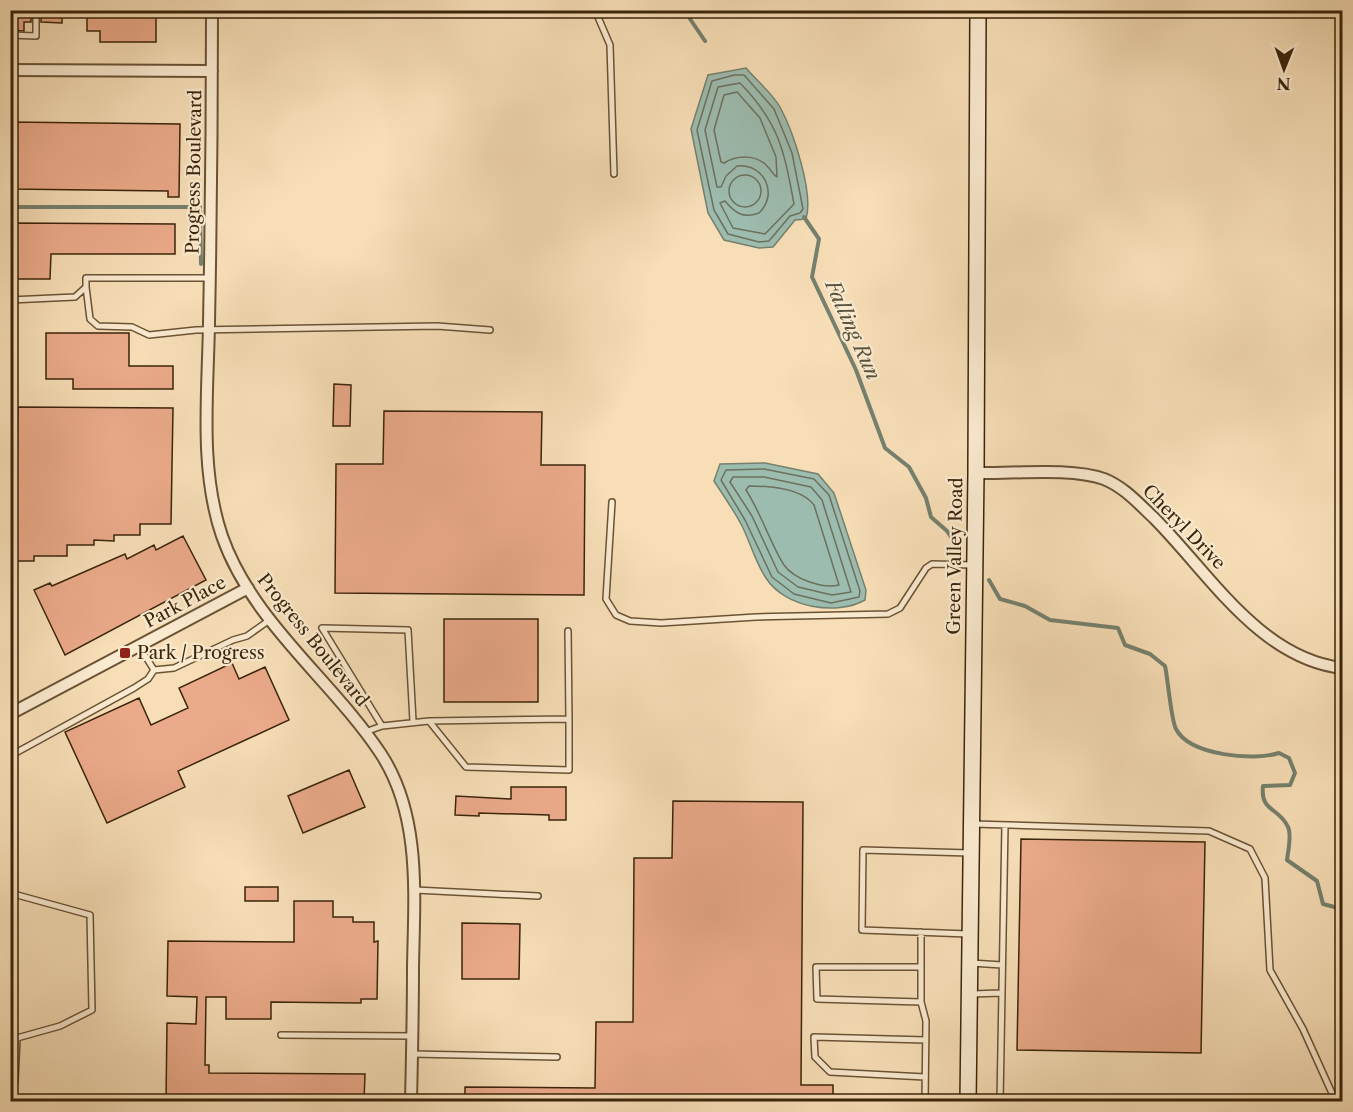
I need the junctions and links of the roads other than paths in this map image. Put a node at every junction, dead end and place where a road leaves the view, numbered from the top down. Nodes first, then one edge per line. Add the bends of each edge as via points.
1 (36, 10) edge
2 (212, 10) edge
3 (595, 10) edge
4 (978, 10) edge
5 (10, 35) edge
6 (10, 70) edge
7 (212, 71) junction
8 (614, 174) dead end
9 (210, 278) junction
10 (87, 287) junction
11 (10, 300) edge
12 (490, 330) dead end
13 (209, 331) junction
14 (976, 473) junction
15 (612, 502) dead end
16 (975, 565) junction
17 (248, 588) junction
18 (271, 619) junction
19 (568, 631) dead end
20 (139, 646) junction
21 (1342, 668) edge
22 (154, 670) junction
23 (10, 714) edge
24 (568, 720) junction
25 (413, 721) junction
26 (429, 721) junction
27 (382, 726) junction
28 (364, 732) junction
29 (12, 753) edge
30 (971, 824) junction
31 (1005, 825) junction
32 (971, 853) junction
33 (413, 890) junction
34 (10, 893) edge
35 (538, 896) dead end
36 (921, 932) junction
37 (970, 934) junction
38 (969, 963) junction
39 (1002, 965) junction
40 (921, 967) junction
41 (1001, 993) junction
42 (970, 994) junction
43 (921, 1002) junction
44 (281, 1035) dead end
45 (412, 1036) junction
46 (926, 1040) junction
47 (412, 1054) junction
48 (557, 1057) dead end
49 (925, 1077) junction
50 (10, 1081) edge
51 (411, 1101) edge
52 (925, 1101) edge
53 (968, 1101) edge
54 (1000, 1101) edge
55 (1336, 1101) edge

1 - 5 lane via 36,36
2 - 7 street, Progress Boulevard
3 - 8 lane via 610,45
4 - 14 street, Green Valley Road
6 - 7 street
7 - 9 street, Progress Boulevard
9 - 10 lane via 86,278
9 - 13 street, Progress Boulevard
10 - 11 lane via 75,297
10 - 13 lane via 90,319 98,326 132,327 149,335
12 - 13 lane via 436,326
13 - 17 street, Progress Boulevard via 208,440 213,497 225,543
14 - 16 street, Green Valley Road
14 - 21 street, Cheryl Drive via 1081,474 1125,490 1265,635 1295,654
15 - 16 lane via 606,599 616,615 645,624 888,614 900,608 932,564
16 - 30 street, Green Valley Road
17 - 18 street, Progress Boulevard
17 - 20 street, Park Place
18 - 22 lane via 247,636 174,668
18 - 28 street, Progress Boulevard
19 - 24 lane
20 - 22 lane
20 - 23 street, Park Place
22 - 29 lane via 134,688
24 - 26 lane
24 - 26 lane via 569,770 466,766
25 - 26 lane
25 - 27 lane
25 - 27 lane via 408,630 322,628
27 - 28 lane
28 - 33 street, Progress Boulevard via 382,755 399,791 409,829
30 - 31 lane
30 - 32 street, Green Valley Road
31 - 39 lane
31 - 55 lane via 1209,831 1250,849 1265,878 1270,970
32 - 36 lane via 863,850 862,930
32 - 37 street, Green Valley Road
33 - 35 lane
33 - 45 street, Progress Boulevard
34 - 50 lane via 90,915 92,1010 60,1026 17,1038 15,1081
36 - 37 lane
36 - 40 lane
37 - 38 street, Green Valley Road
38 - 39 lane
38 - 42 street, Green Valley Road
39 - 41 lane
40 - 43 lane
40 - 43 lane via 816,967 817,999
41 - 42 lane
41 - 54 lane
42 - 53 street, Green Valley Road
43 - 46 lane
44 - 45 lane
45 - 47 street, Progress Boulevard
46 - 49 lane
46 - 49 lane via 814,1038 819,1064 836,1075
47 - 48 lane
47 - 51 street, Progress Boulevard
49 - 52 lane

